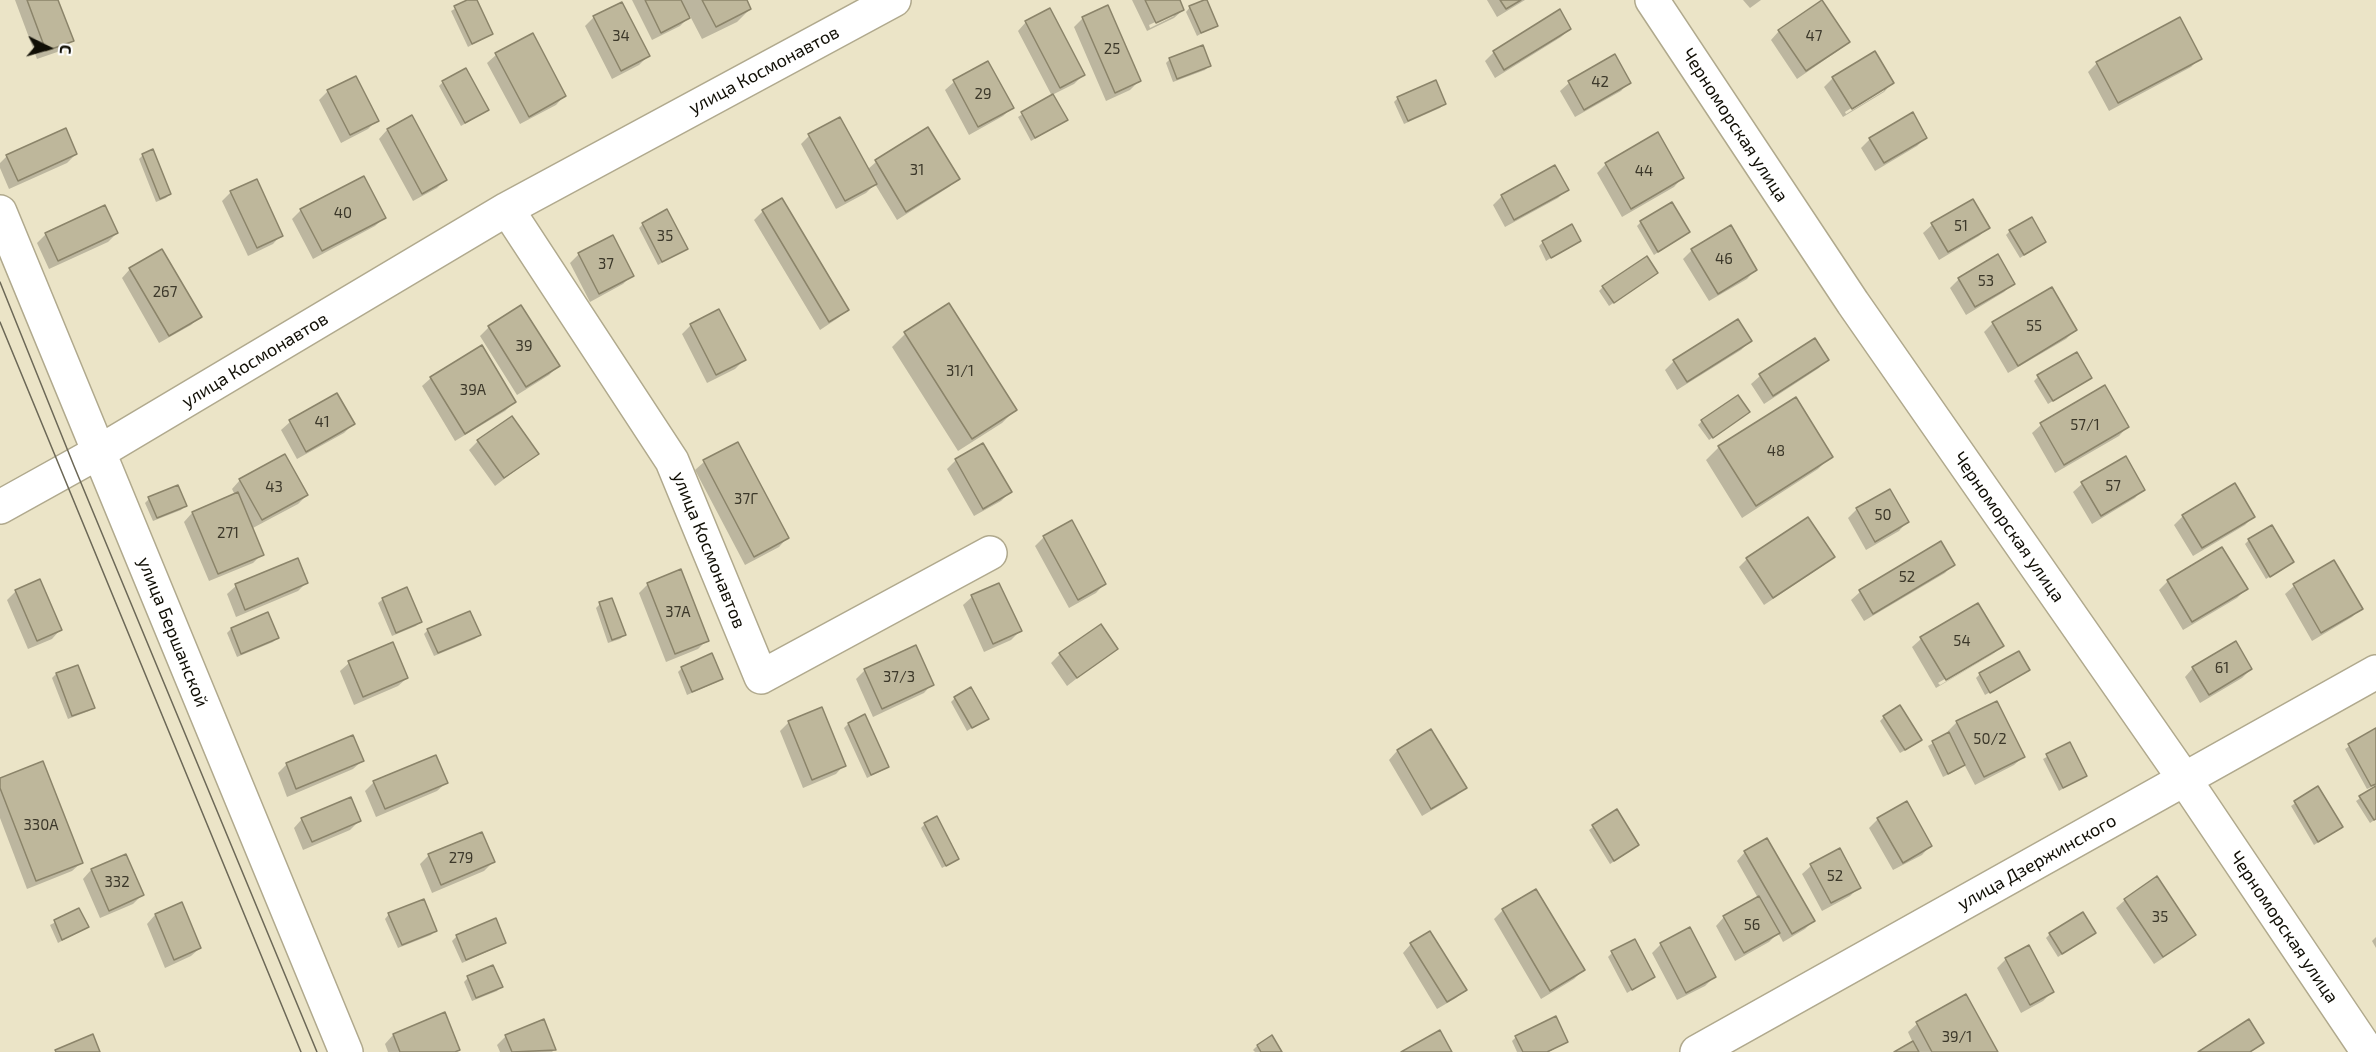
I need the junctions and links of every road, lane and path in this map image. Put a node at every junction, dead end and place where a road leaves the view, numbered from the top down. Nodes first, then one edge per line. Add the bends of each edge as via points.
1 (894, 0) edge
2 (1652, 0) edge
3 (507, 209) junction
4 (0, 212) edge
5 (99, 452) junction
6 (0, 507) edge
7 (990, 553) dead end
8 (2376, 672) edge
9 (2185, 780) junction
10 (346, 1052) edge
11 (1697, 1052) edge
12 (2368, 1052) edge

1 - 3 street, улица Космонавтов
2 - 9 street, Черноморская улица via 1853,303
3 - 5 street, улица Космонавтов
3 - 7 street, улица Космонавтов via 672,461 761,677
4 - 5 street, улица Бершанской
5 - 6 street, улица Космонавтов
5 - 10 street, улица Бершанской
8 - 9 street, улица Дзержинского
9 - 11 street, улица Дзержинского
9 - 12 street, Черноморская улица

